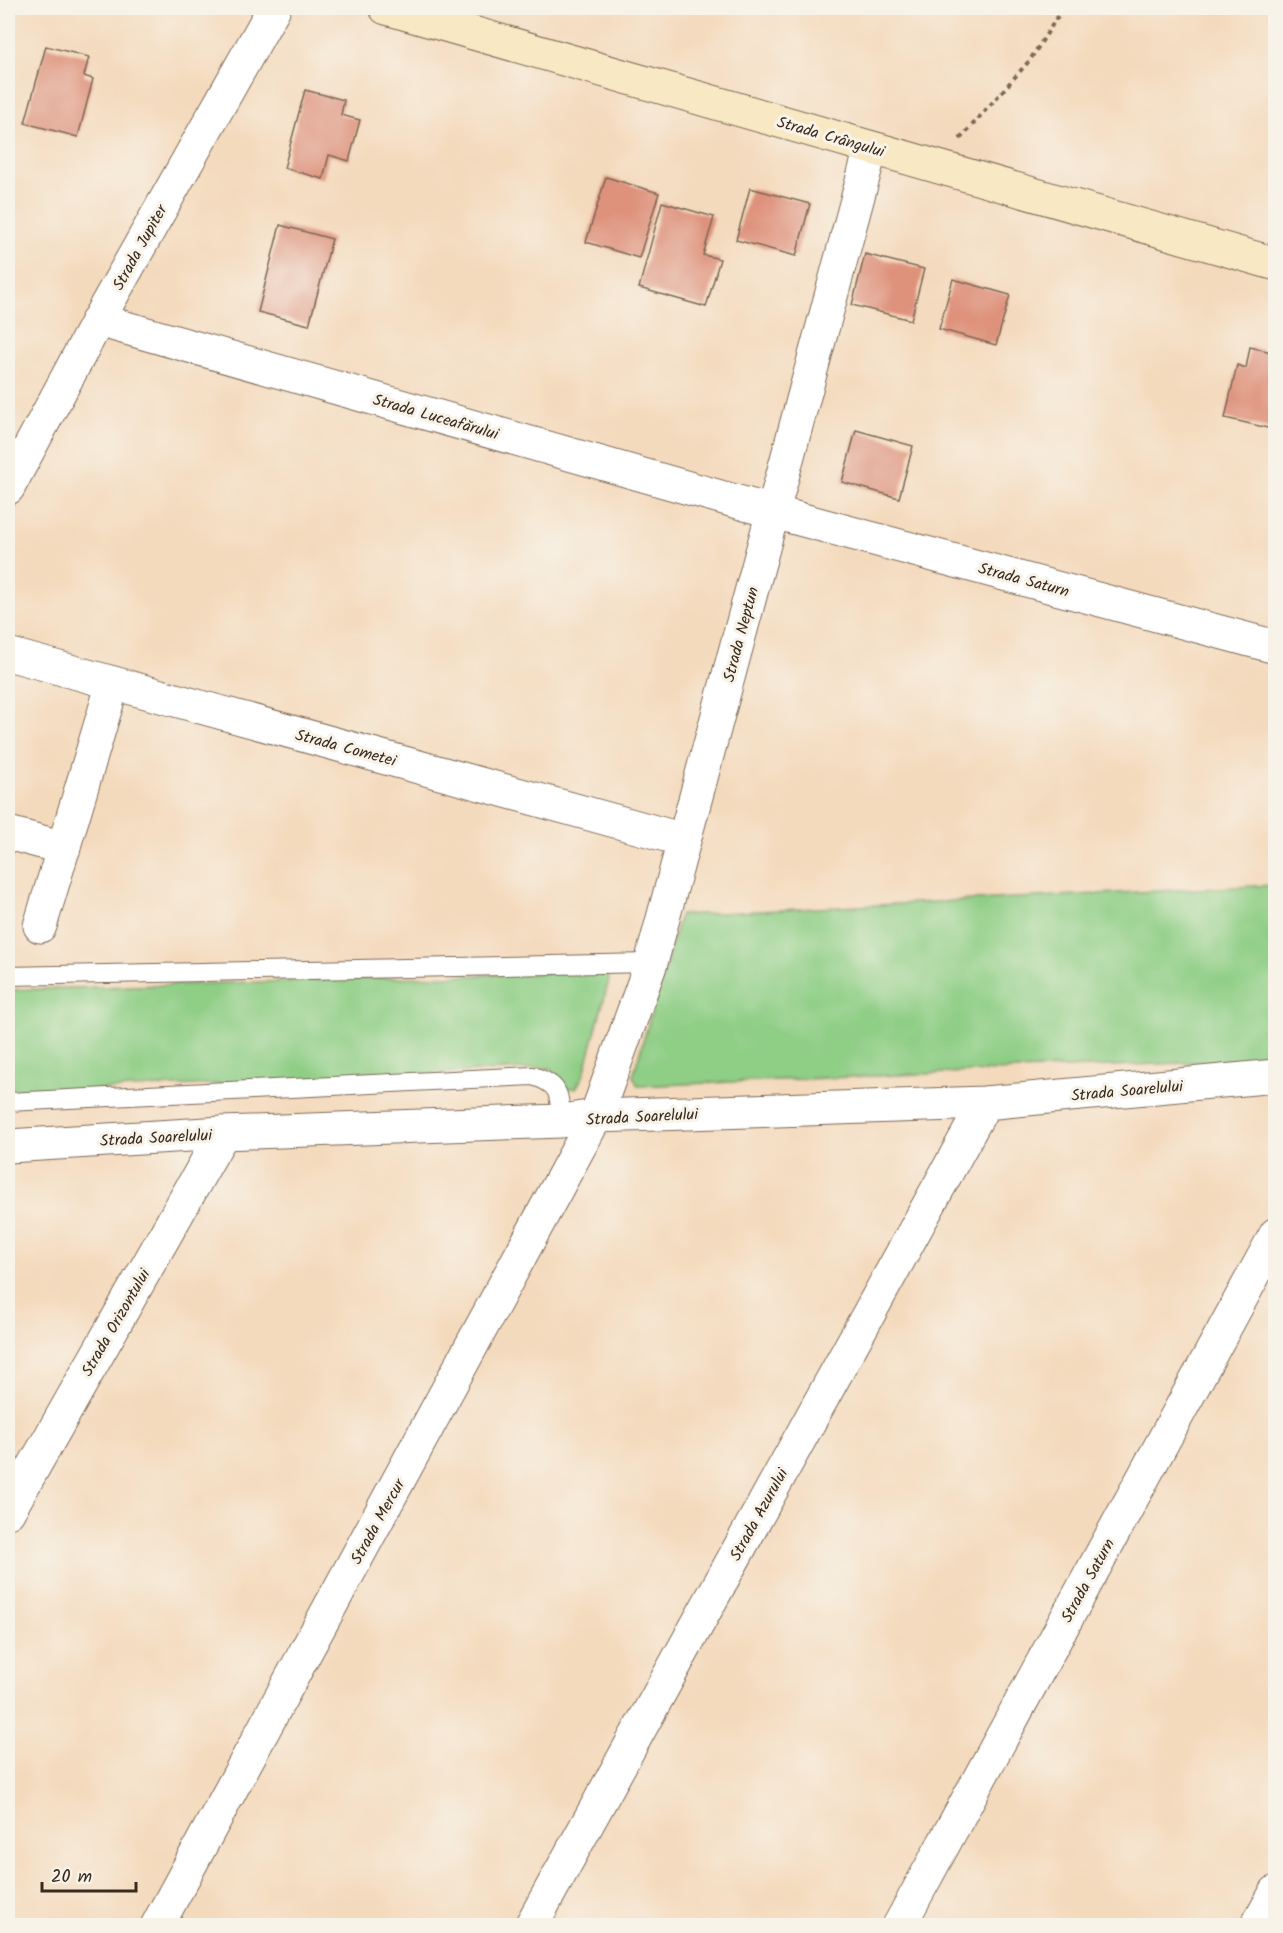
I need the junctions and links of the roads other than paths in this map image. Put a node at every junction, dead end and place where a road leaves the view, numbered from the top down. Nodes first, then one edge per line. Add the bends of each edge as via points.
1 (274, 8) edge
2 (386, 8) edge
3 (872, 148) junction
4 (1275, 264) edge
5 (98, 320) junction
6 (8, 488) edge
7 (773, 512) junction
8 (1275, 647) edge
9 (8, 654) edge
10 (113, 683) junction
11 (8, 833) edge
12 (684, 840) junction
13 (64, 848) junction
14 (40, 926) dead end
15 (651, 963) junction
16 (8, 976) edge
17 (1275, 1076) edge
18 (8, 1102) edge
19 (985, 1103) junction
20 (596, 1116) junction
21 (561, 1121) junction
22 (223, 1133) junction
23 (8, 1146) edge
24 (1275, 1234) edge
25 (8, 1512) edge
26 (1275, 1892) edge
27 (157, 1926) edge
28 (531, 1926) edge
29 (899, 1926) edge
30 (1257, 1926) edge

1 - 5 street, Strada Jupiter
2 - 3 main road, Strada Crângului
3 - 4 main road, Strada Crângului
3 - 7 street, Strada Neptun
5 - 6 street, Strada Jupiter
5 - 7 street, Strada Luceafărului
7 - 8 street, Strada Saturn
7 - 12 street, Strada Neptun
9 - 10 street, Strada Cometei
10 - 12 street, Strada Cometei
10 - 13 street
11 - 13 street
12 - 15 street, Strada Neptun
13 - 14 street
15 - 16 lane
15 - 20 street, Strada Neptun
17 - 19 street, Strada Soarelului
18 - 21 lane via 533,1076 549,1081 559,1094
19 - 20 street, Strada Soarelului
19 - 28 street, Strada Azurului
20 - 21 street, Strada Soarelului
20 - 27 street, Strada Mercur
21 - 22 street, Strada Soarelului
22 - 23 street, Strada Soarelului
22 - 25 street, Strada Orizontului
24 - 29 street, Strada Saturn
26 - 30 street

